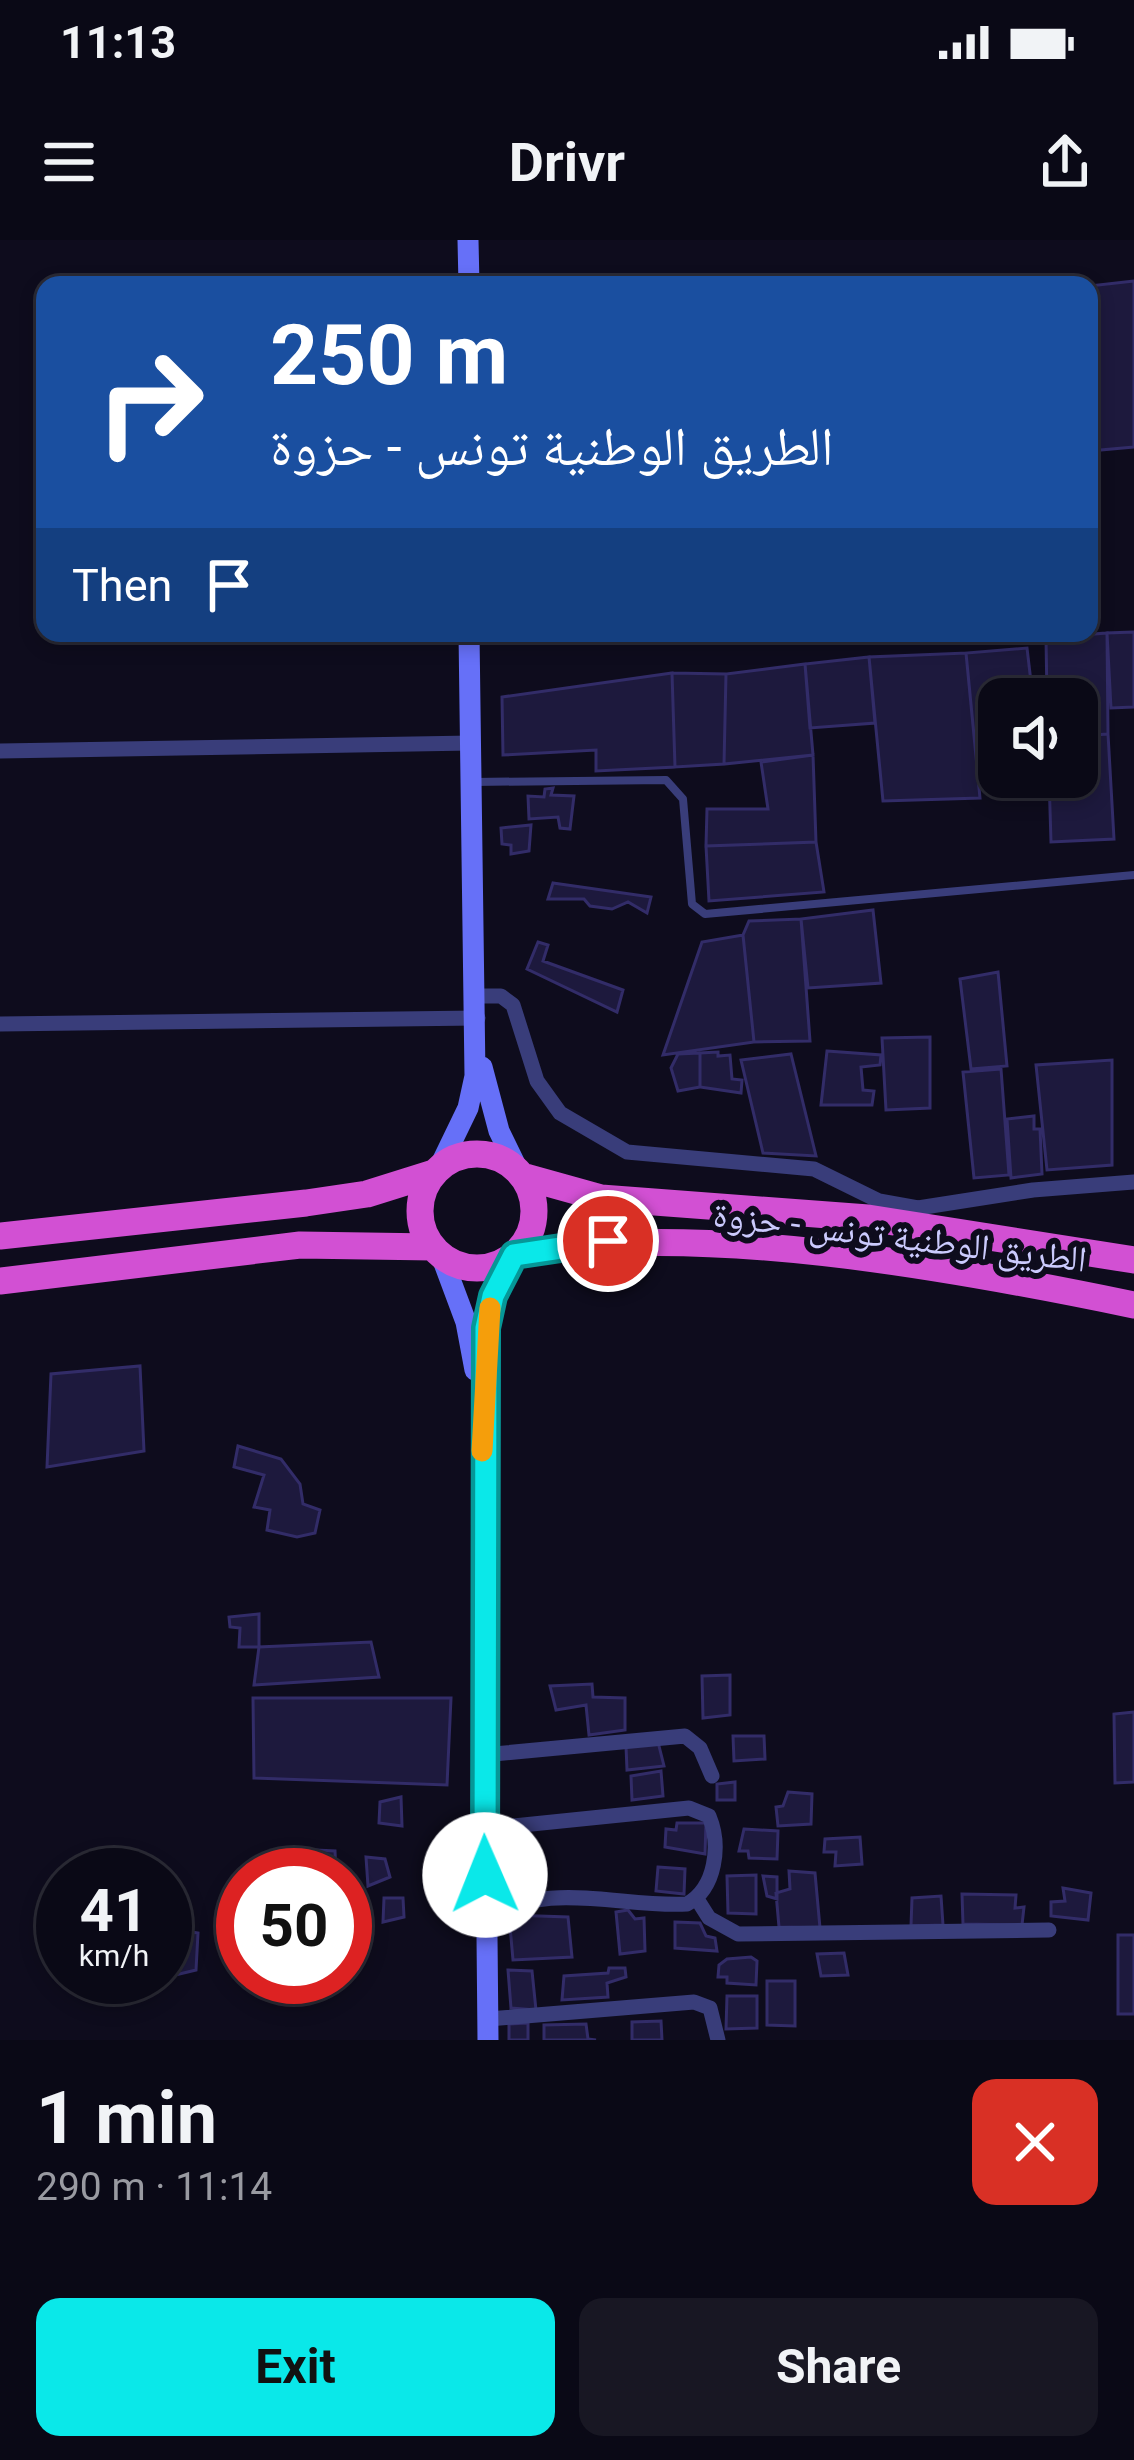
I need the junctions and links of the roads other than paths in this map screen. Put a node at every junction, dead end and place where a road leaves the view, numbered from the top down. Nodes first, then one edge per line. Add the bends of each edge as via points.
1 (468, 240) edge
2 (469, 276) edge
3 (469, 642) edge
4 (471, 743) junction
5 (0, 751) edge
6 (472, 782) junction
7 (1134, 875) edge
8 (477, 1007) junction
9 (0, 1024) edge
10 (477, 1042) junction
11 (436, 1171) junction
12 (521, 1174) junction
13 (1134, 1182) edge
14 (0, 1236) edge
15 (437, 1251) junction
16 (512, 1256) junction
17 (1134, 1260) edge
18 (0, 1281) edge
19 (1134, 1305) edge
20 (482, 1418) junction
21 (483, 1755) junction
22 (712, 1776) dead end
23 (484, 1829) junction
24 (697, 1899) junction
25 (486, 1921) junction
26 (1049, 1930) dead end
27 (488, 2029) edge
28 (718, 2040) edge

1 - 2 main road
3 - 4 main road
4 - 5 street
4 - 6 main road
6 - 7 lane via 666,780 683,799 692,904 705,914
6 - 8 main road
8 - 9 street
8 - 10 main road
8 - 13 street via 501,996 513,1005 537,1081 560,1113 627,1152 814,1169 879,1201 918,1208
10 - 11 main road via 468,1108
10 - 12 main road via 500,1131
11 - 12 highway via 488,1154
11 - 14 highway via 307,1203
11 - 15 highway via 420,1210
12 - 16 highway via 535,1208 526,1241
12 - 17 highway, الطريق الوطنية تونس - حزوة via 601,1198 868,1218
15 - 16 highway via 475,1268
15 - 18 highway via 300,1245
15 - 20 main road via 466,1322
16 - 19 highway, الطريق الوطنية تونس - حزوة via 608,1241 756,1250 945,1270
16 - 20 main road via 489,1310
20 - 21 main road
21 - 22 street via 685,1736
21 - 23 main road
23 - 24 street via 698,1810 709,1816 716,1846
23 - 25 main road
24 - 25 street via 520,1901
24 - 26 street via 709,1918 738,1934
25 - 27 main road
27 - 28 street via 694,2002 710,2008

